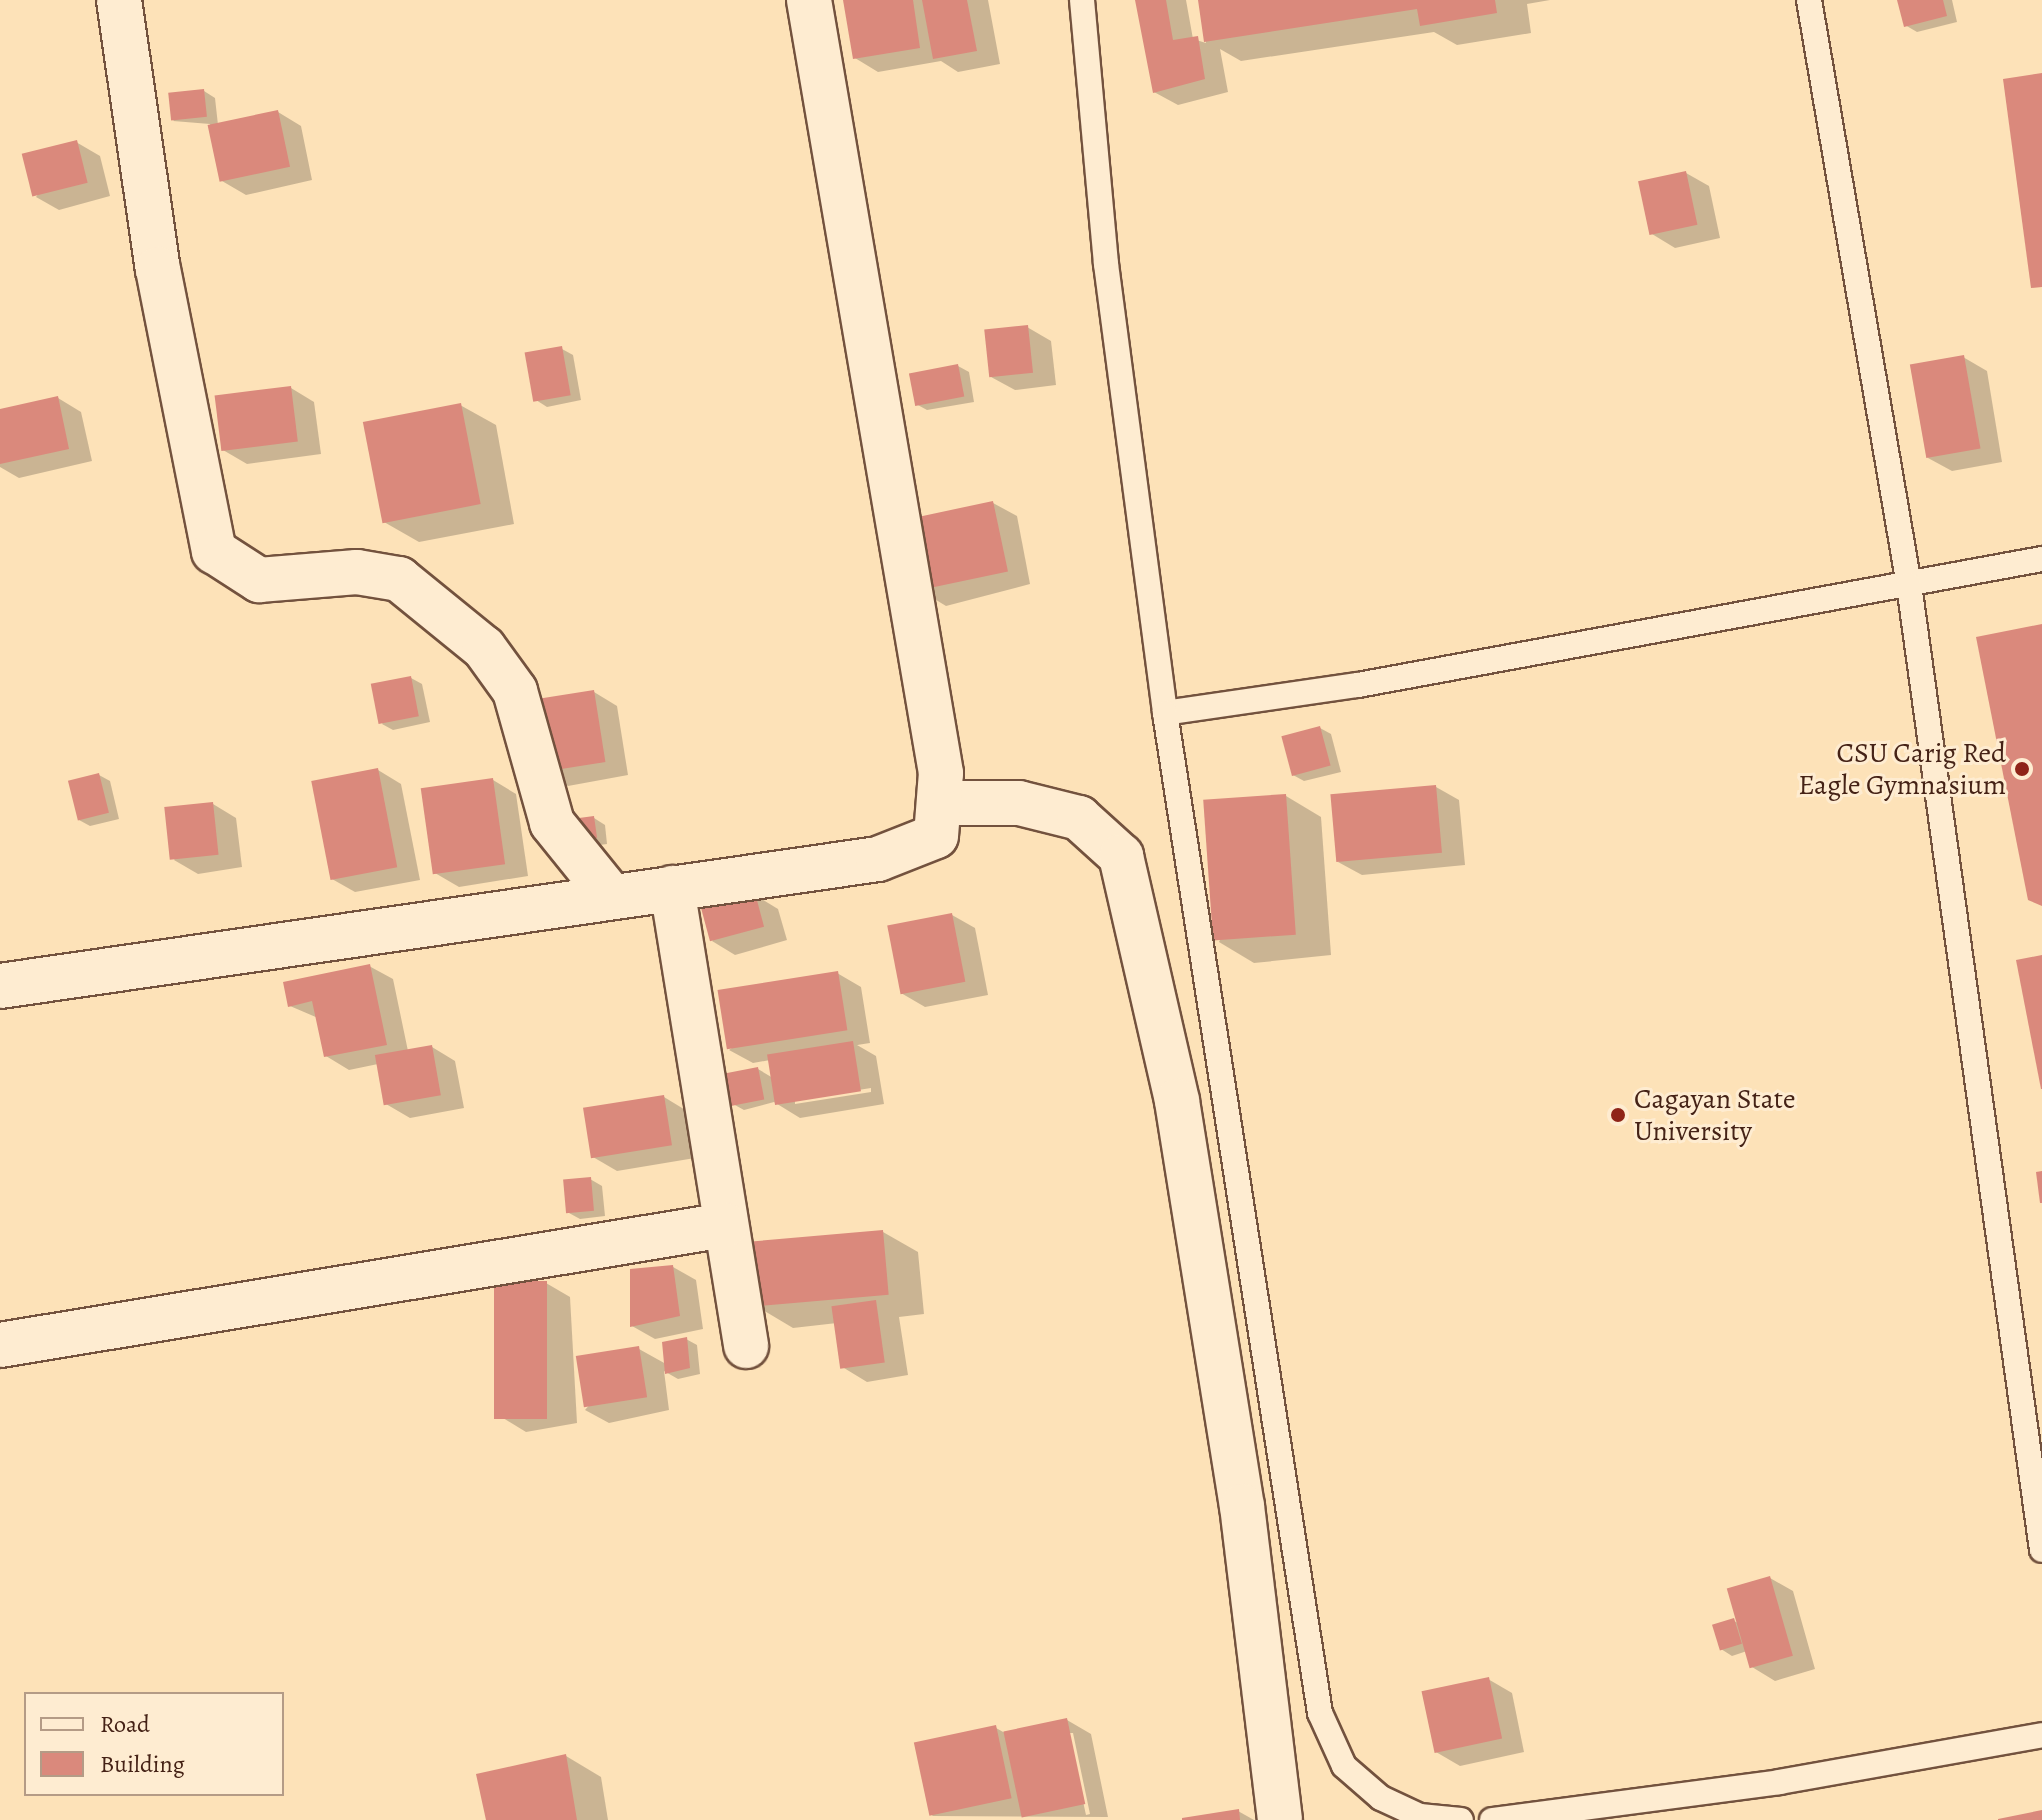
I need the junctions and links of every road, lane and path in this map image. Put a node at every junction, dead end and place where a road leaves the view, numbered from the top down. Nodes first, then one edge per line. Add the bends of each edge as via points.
1 (119, 0) edge
2 (809, 0) edge
3 (1082, 0) edge
4 (1809, 0) edge
5 (2042, 559) edge
6 (1909, 585) junction
7 (1165, 713) junction
8 (944, 803) junction
9 (672, 888) junction
10 (611, 896) junction
11 (0, 986) edge
12 (725, 1225) junction
13 (0, 1345) edge
14 (746, 1346) dead end
15 (2042, 1550) edge
16 (2042, 1735) edge
17 (1280, 1820) edge
18 (1461, 1820) edge
19 (1492, 1820) edge

1 - 10 street via 158,269 214,551 259,580 357,572 399,579 484,648 515,691 552,823
2 - 8 street
3 - 7 lane via 1106,264
4 - 6 lane
5 - 6 lane
6 - 7 lane
6 - 15 lane
7 - 18 lane via 1320,1713 1344,1766 1381,1798 1420,1816
8 - 9 street via 936,836 920,848
8 - 17 street via 1019,803 1079,818 1121,856 1182,1132 1242,1506
9 - 10 street
9 - 12 street
10 - 11 street
12 - 13 street
12 - 14 street
16 - 19 lane via 1779,1782

